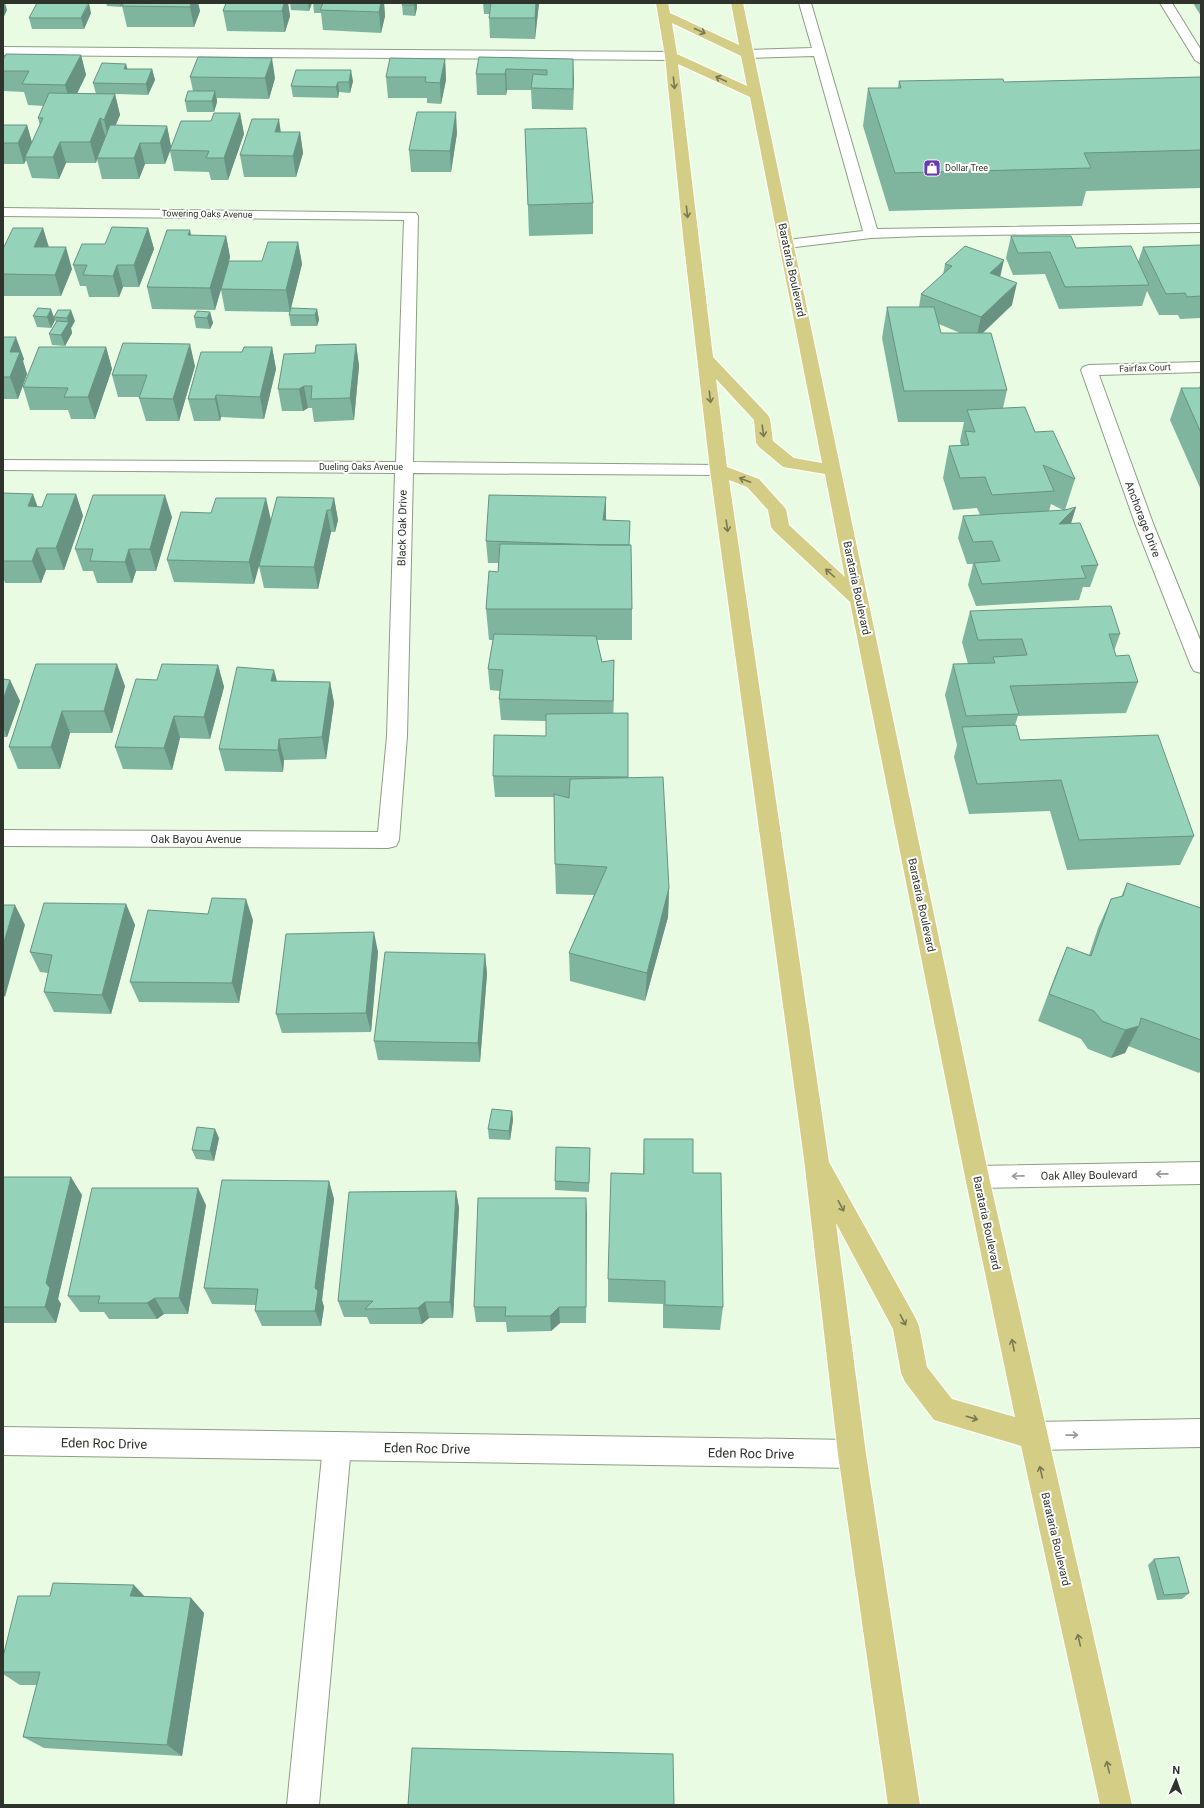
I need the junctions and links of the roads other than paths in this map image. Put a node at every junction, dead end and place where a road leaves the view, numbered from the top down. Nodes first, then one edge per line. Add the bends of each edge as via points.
1 (737, 3) edge
2 (805, 3) edge
3 (1166, 3) edge
4 (664, 9) edge
5 (3, 51) edge
6 (819, 52) junction
7 (748, 54) junction
8 (671, 56) junction
9 (1201, 60) edge
10 (756, 95) junction
11 (3, 212) edge
12 (411, 216) joint
13 (1201, 228) edge
14 (871, 234) junction
15 (787, 244) junction
16 (705, 358) junction
17 (1201, 367) edge
18 (1089, 370) joint
19 (3, 465) edge
20 (403, 468) junction
21 (720, 470) junction
22 (833, 470) junction
23 (859, 600) junction
24 (1201, 666) edge
25 (3, 838) edge
26 (388, 840) joint
27 (816, 1159) junction
28 (1201, 1173) edge
29 (977, 1176) junction
30 (1201, 1433) edge
31 (1033, 1436) junction
32 (3, 1441) edge
33 (337, 1446) junction
34 (852, 1454) junction
35 (303, 1805) edge
36 (904, 1805) edge
37 (1116, 1805) edge

1 - 7 main road, Barataria Boulevard
2 - 6 street
3 - 9 street
4 -> 7 main road
4 - 8 main road
5 - 8 street
6 - 7 street
6 - 14 street
7 - 10 main road, Barataria Boulevard
10 -> 8 main road
8 -> 16 main road
10 - 15 main road, Barataria Boulevard
11 - 12 street, Towering Oaks Avenue
12 - 20 street, Black Oak Drive
13 - 14 street
14 - 15 street
15 - 22 main road, Barataria Boulevard
16 -> 21 main road
16 -> 22 main road via 762,419 765,443 789,463
17 - 18 street, Fairfax Court
18 - 24 street, Anchorage Drive via 1145,526
19 - 20 street, Dueling Oaks Avenue
20 - 21 street, Dueling Oaks Avenue
20 - 26 street, Black Oak Drive via 397,736
23 -> 21 main road via 780,528 777,509 753,483
21 -> 27 main road
22 - 23 main road, Barataria Boulevard
23 - 29 main road, Barataria Boulevard
25 - 26 street, Oak Bayou Avenue
27 -> 31 main road via 906,1326 915,1373 944,1410
27 - 34 main road
28 -> 29 street, Oak Alley Boulevard
31 -> 29 main road, Barataria Boulevard
31 -> 30 street
37 -> 31 main road, Barataria Boulevard
32 - 33 street, Eden Roc Drive
33 - 34 street, Eden Roc Drive
33 - 35 street
34 - 36 main road

